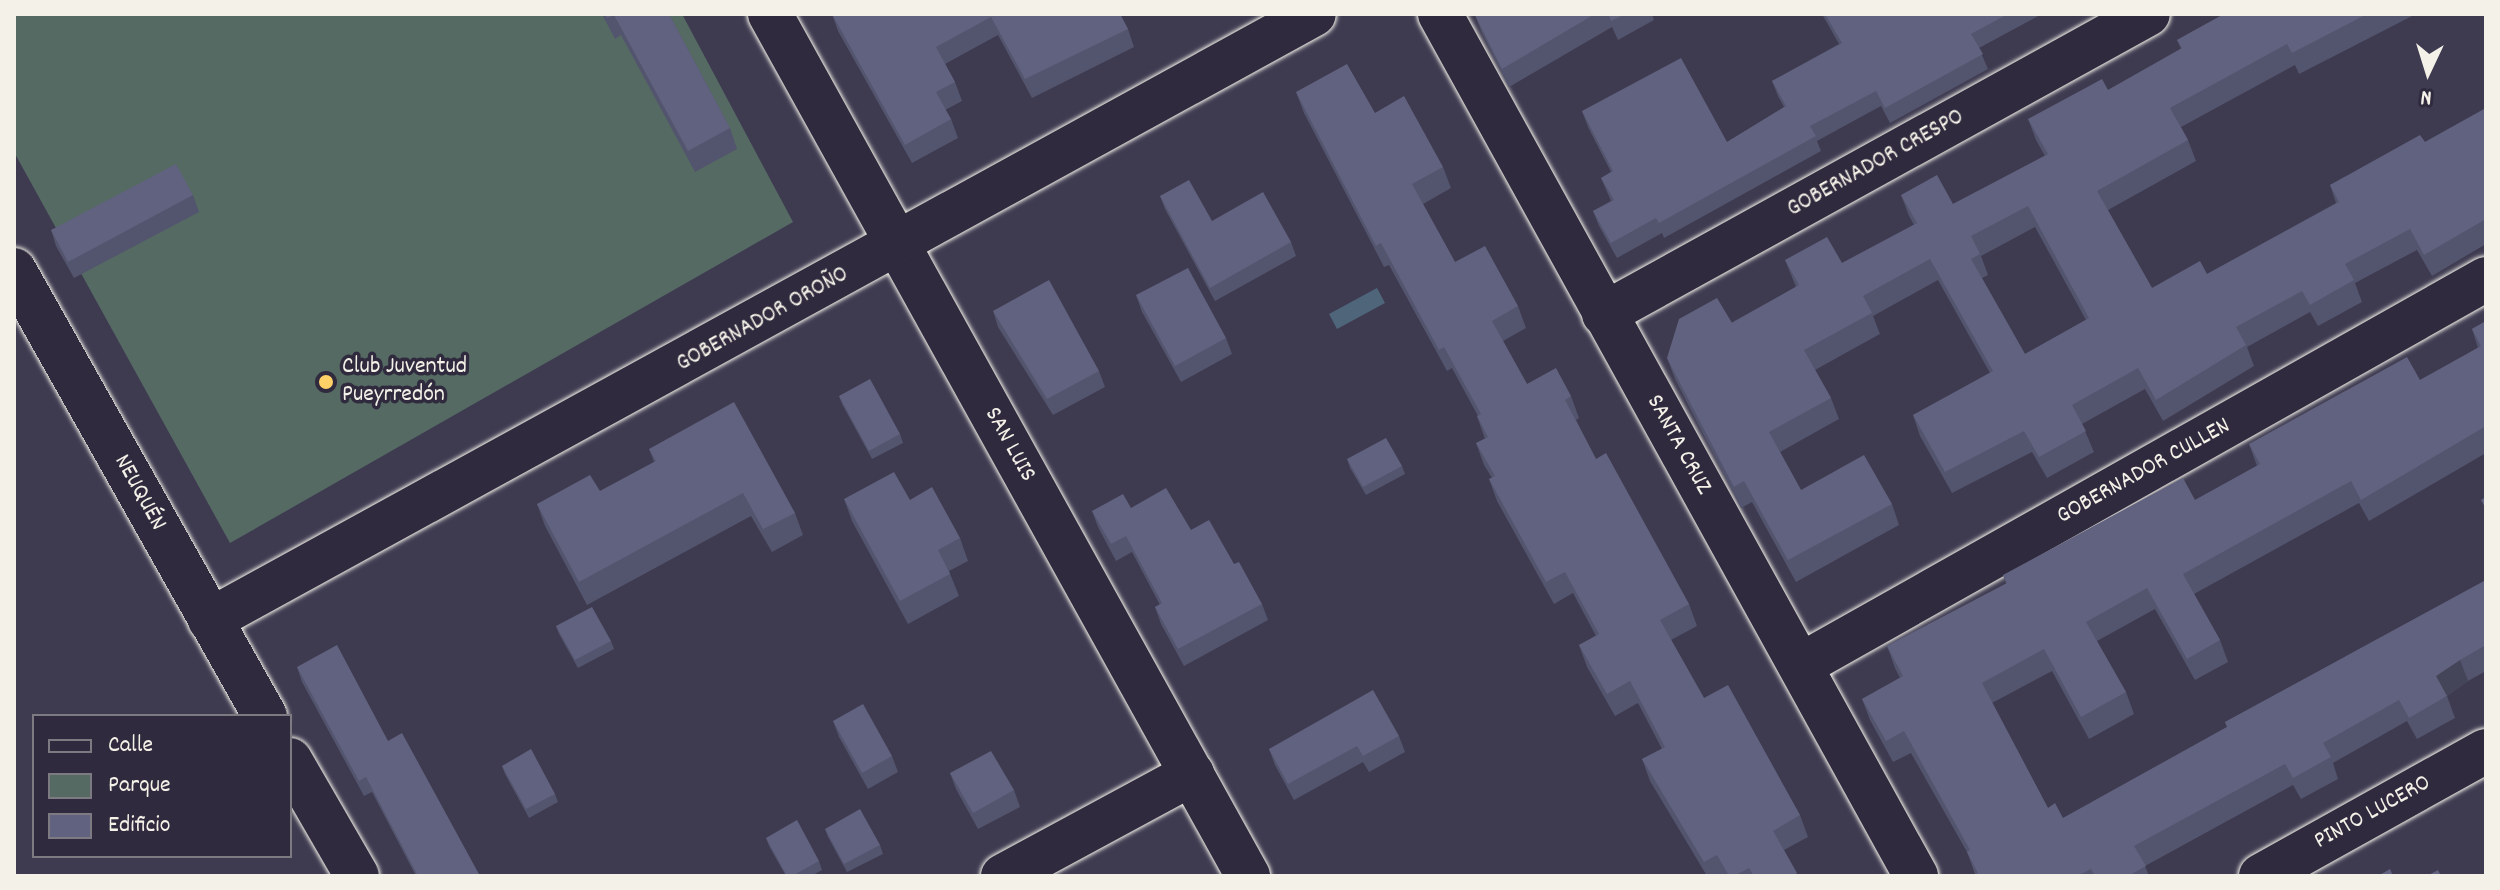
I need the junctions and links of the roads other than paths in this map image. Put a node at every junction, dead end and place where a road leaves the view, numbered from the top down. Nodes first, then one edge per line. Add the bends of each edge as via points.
1 (770, 14) edge
2 (1314, 14) edge
3 (1440, 14) edge
4 (2148, 14) edge
5 (898, 246) junction
6 (14, 270) edge
7 (2486, 279) edge
8 (1604, 314) junction
9 (210, 620) junction
10 (1801, 665) junction
11 (264, 714) edge
12 (2486, 751) edge
13 (292, 763) edge
14 (1192, 774) junction
15 (357, 876) edge
16 (1003, 876) edge
17 (1248, 876) edge
18 (1916, 876) edge
19 (2261, 876) edge

1 - 5 street, SAN LUIS
2 - 5 street, GOBERNADOR OROÑO
3 - 8 street, SANTA CRUZ
4 - 8 street, GOBERNADOR CRESPO
5 - 9 street, GOBERNADOR OROÑO
5 - 14 street, SAN LUIS
6 - 9 street, NEUQUÉN
7 - 10 street, GOBERNADOR CULLEN
8 - 10 street, SANTA CRUZ
9 - 11 street, NEUQUÉN
10 - 18 street, SANTA CRUZ
12 - 19 street, PINTO LUCERO
13 - 15 street
14 - 16 street
14 - 17 street, SAN LUIS

